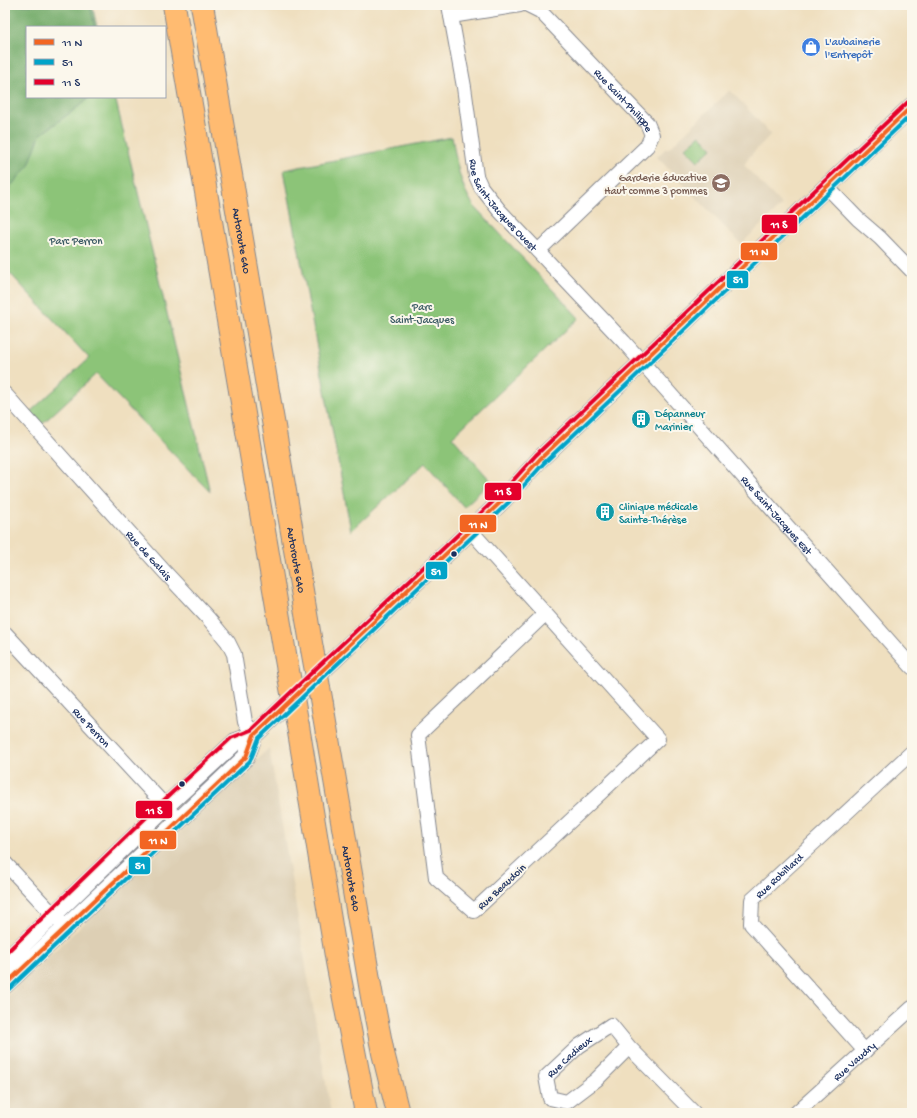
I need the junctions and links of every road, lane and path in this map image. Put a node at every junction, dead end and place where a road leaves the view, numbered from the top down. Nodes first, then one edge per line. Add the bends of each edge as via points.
1 (174, 5) edge
2 (202, 5) edge
3 (520, 5) edge
4 (528, 5) edge
5 (450, 10) edge
6 (912, 106) edge
7 (827, 188) junction
8 (538, 251) junction
9 (912, 272) edge
10 (642, 362) junction
11 (5, 394) edge
12 (470, 530) junction
13 (545, 614) junction
14 (5, 634) edge
15 (912, 667) edge
16 (254, 734) junction
17 (912, 752) edge
18 (166, 806) junction
19 (179, 821) junction
20 (5, 863) edge
21 (53, 915) junction
22 (65, 928) junction
23 (5, 962) edge
24 (5, 985) edge
25 (912, 1008) edge
26 (629, 1047) junction
27 (864, 1051) junction
28 (366, 1113) edge
29 (398, 1113) edge
30 (694, 1113) edge
31 (796, 1113) edge

1 - 28 highway, bridge via 337,962
2 - 29 highway, Autoroute 640, bridge via 372,997
3 - 5 street
4 - 8 street, Rue Saint-Philippe via 540,11 647,123 652,135 647,146
5 - 8 street, Rue Saint-Jacques Ouest via 476,176 481,187 499,210
6 - 7 street
7 - 9 street
7 - 10 street
8 - 10 street, Rue Saint-Jacques Ouest
10 - 12 street
10 - 15 street, Rue Saint-Jacques Est
11 - 16 street, Rue de Galais via 228,642 234,654 246,722
12 - 13 street, Rue Beaudoin
12 - 16 street
13 - 13 street, Rue Beaudoin via 658,739 474,912 436,878 418,735
14 - 18 street, Rue Perron
16 - 18 street via 235,742
16 - 19 street via 246,757
17 - 27 street, Rue Robillard via 752,900 751,924
18 - 19 street, Rue Perron
18 - 21 street
19 - 22 street
20 - 21 street
21 - 22 street
21 - 23 street
22 - 24 street
25 - 27 street, Rue Vaudry
26 - 26 street, Rue Cadieux via 611,1025 579,1046 546,1077 550,1098 566,1102 596,1080
26 - 30 street, Rue Cadieux
27 - 31 street, Rue Vaudry

